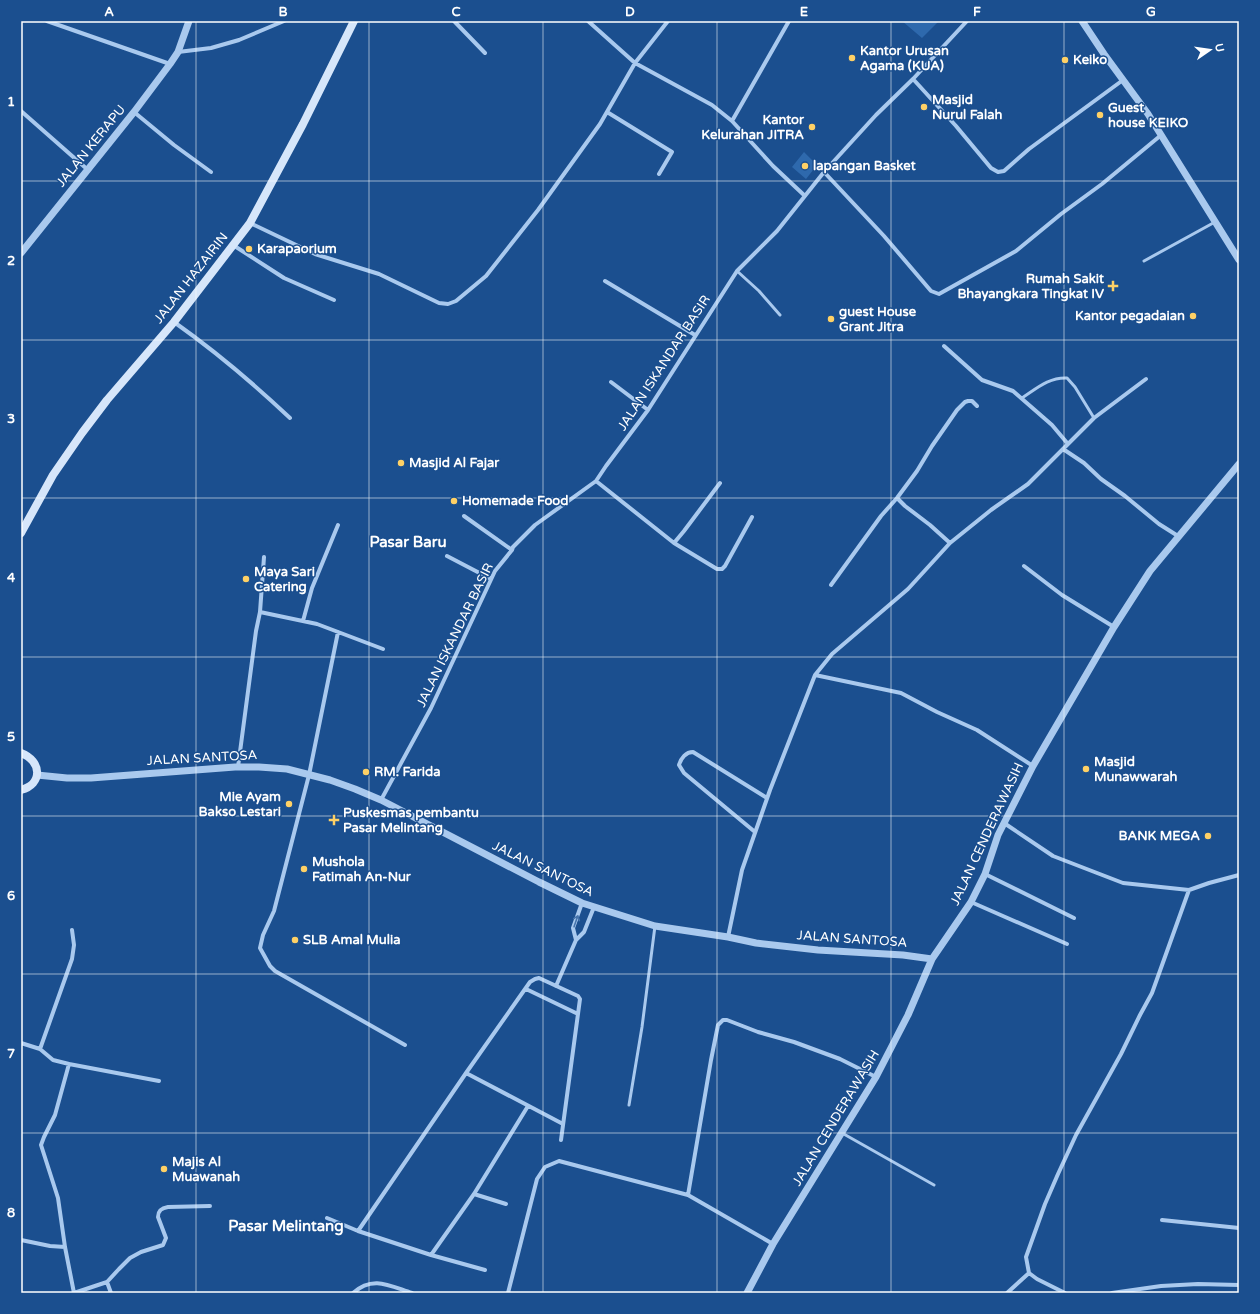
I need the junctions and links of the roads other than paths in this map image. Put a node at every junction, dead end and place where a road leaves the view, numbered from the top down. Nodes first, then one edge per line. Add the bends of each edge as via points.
1 (47, 21) edge
2 (189, 21) edge
3 (284, 21) edge
4 (354, 21) edge
5 (454, 21) edge
6 (588, 21) edge
7 (668, 21) edge
8 (789, 21) edge
9 (967, 21) edge
10 (1082, 21) edge
11 (178, 52) junction
12 (485, 53) dead end
13 (635, 63) junction
14 (170, 64) junction
15 (913, 79) junction
16 (1123, 80) junction
17 (21, 111) edge
18 (134, 112) junction
19 (607, 112) junction
20 (732, 121) junction
21 (1160, 136) junction
22 (88, 170) junction
23 (210, 172) dead end
24 (824, 172) junction
25 (659, 174) dead end
26 (805, 196) junction
27 (1215, 222) junction
28 (250, 223) junction
29 (233, 245) junction
30 (21, 253) edge
31 (1239, 260) edge
32 (1144, 261) dead end
33 (737, 271) junction
34 (605, 280) dead end
35 (334, 300) dead end
36 (780, 315) dead end
37 (174, 322) junction
38 (695, 335) junction
39 (944, 346) dead end
40 (1146, 379) dead end
41 (611, 382) dead end
42 (1022, 398) junction
43 (977, 406) dead end
44 (648, 410) junction
45 (290, 418) dead end
46 (1094, 418) junction
47 (1068, 444) junction
48 (1063, 450) junction
49 (1239, 464) edge
50 (596, 481) junction
51 (720, 484) dead end
52 (897, 498) junction
53 (464, 516) dead end
54 (752, 517) dead end
55 (338, 525) dead end
56 (21, 533) edge
57 (1178, 536) junction
58 (674, 543) junction
59 (950, 543) junction
60 (512, 550) junction
61 (446, 556) dead end
62 (264, 557) dead end
63 (1024, 566) dead end
64 (491, 579) junction
65 (831, 585) dead end
66 (260, 612) junction
67 (303, 620) junction
68 (1114, 627) junction
69 (338, 632) junction
70 (383, 650) dead end
71 (815, 675) junction
72 (21, 753) edge
73 (1033, 766) junction
74 (238, 767) junction
75 (37, 775) junction
76 (309, 775) junction
77 (21, 790) edge
78 (767, 798) junction
79 (380, 800) junction
80 (1004, 823) junction
81 (755, 832) junction
82 (985, 874) junction
83 (1239, 875) edge
84 (1189, 890) junction
85 (971, 902) junction
86 (582, 904) junction
87 (594, 907) junction
88 (1074, 918) dead end
89 (655, 926) junction
90 (72, 930) dead end
91 (728, 937) junction
92 (576, 940) junction
93 (1067, 944) dead end
94 (932, 959) junction
95 (556, 986) junction
96 (526, 989) junction
97 (578, 1014) junction
98 (21, 1043) edge
99 (405, 1045) dead end
100 (40, 1048) junction
101 (69, 1064) junction
102 (466, 1073) junction
103 (876, 1077) junction
104 (159, 1082) dead end
105 (629, 1105) dead end
106 (528, 1106) junction
107 (563, 1124) junction
108 (842, 1133) junction
109 (561, 1140) dead end
110 (934, 1184) dead end
111 (474, 1194) junction
112 (688, 1195) junction
113 (506, 1204) dead end
114 (210, 1206) dead end
115 (327, 1218) dead end
116 (1162, 1220) dead end
117 (1239, 1228) edge
118 (358, 1231) junction
119 (21, 1240) edge
120 (773, 1244) junction
121 (65, 1247) junction
122 (431, 1256) junction
123 (485, 1270) dead end
124 (1029, 1273) junction
125 (107, 1282) junction
126 (1239, 1285) edge
127 (74, 1293) edge
128 (111, 1293) edge
129 (353, 1293) edge
130 (412, 1293) edge
131 (508, 1293) edge
132 (747, 1293) edge
133 (1007, 1293) edge
134 (1065, 1293) edge
135 (1112, 1293) edge

1 - 14 street
2 - 11 street, JALAN KERAPU
3 - 11 street via 239,40 211,48
4 - 28 main road, JALAN HAZAIRIN
5 - 12 street
6 - 13 street
7 - 13 street
8 - 20 street
9 - 15 street, JALAN ISKANDAR BASIR
10 - 16 street
11 - 14 street, JALAN KERAPU
13 - 19 street
13 - 20 street via 712,104
14 - 18 street, JALAN KERAPU
15 - 16 street via 991,168 998,172 1004,171 1029,149
15 - 24 street, JALAN ISKANDAR BASIR
16 - 21 street via 1148,114
17 - 22 street
18 - 22 street, JALAN KERAPU
18 - 23 street
19 - 25 street via 672,152
19 - 28 street via 538,210 486,276 462,298 451,303 439,303 379,274 315,254
20 - 26 street via 773,166
21 - 24 street via 1016,251 939,294 931,291
21 - 27 street
22 - 30 street, JALAN KERAPU
24 - 26 street, JALAN ISKANDAR BASIR
26 - 33 street, JALAN ISKANDAR BASIR via 777,231
27 - 31 street
27 - 32 lane
28 - 29 main road, JALAN HAZAIRIN
29 - 35 street via 284,278
29 - 37 main road, JALAN HAZAIRIN
33 - 36 lane
33 - 38 street, JALAN ISKANDAR BASIR
34 - 38 street
37 - 45 street via 267,396
37 - 56 main road, JALAN HAZAIRIN via 82,433 53,475
38 - 44 street, JALAN ISKANDAR BASIR
39 - 42 street via 982,380 1010,389
40 - 46 street
41 - 44 street
42 - 46 lane via 1050,380 1067,378 1079,392
42 - 47 street via 1052,425
43 - 52 street via 968,401 957,410
44 - 50 street, JALAN ISKANDAR BASIR
46 - 47 street
47 - 48 street
48 - 57 street via 1084,463 1101,479
48 - 59 street via 1028,484
49 - 57 street, JALAN CENDERAWASIH
50 - 58 street
50 - 60 street, JALAN ISKANDAR BASIR via 535,525
51 - 58 street
52 - 59 street
52 - 65 street
53 - 60 street
54 - 58 street via 722,569 717,569
55 - 67 street via 312,588
57 - 68 street, JALAN CENDERAWASIH via 1150,571
59 - 71 street via 908,589 832,654
60 - 64 street, JALAN ISKANDAR BASIR via 494,571
61 - 64 street
62 - 66 street
63 - 68 street via 1062,595
64 - 79 street, JALAN ISKANDAR BASIR via 431,708
66 - 67 street
66 - 74 street
67 - 69 street
68 - 73 street, JALAN CENDERAWASIH
69 - 70 street
69 - 76 street
71 - 73 street via 901,693 977,730
71 - 78 street
72 - 75 main road via 34,761
73 - 80 street, JALAN CENDERAWASIH
74 - 75 street, JALAN SANTOSA via 91,778
74 - 76 street, JALAN SANTOSA via 287,770
75 - 77 main road via 34,783
76 - 79 street, JALAN SANTOSA via 330,780
76 - 99 street via 274,910 260,948 275,970
78 - 81 street
78 - 81 street via 693,752 680,759 679,765 684,773
79 - 86 street, JALAN SANTOSA
80 - 82 street, JALAN CENDERAWASIH
80 - 84 street via 1053,856 1123,883
81 - 91 street via 742,870
82 - 85 street, JALAN CENDERAWASIH
82 - 88 street
83 - 84 street
84 - 124 street via 1152,993 1076,1135 1044,1204 1026,1257
85 - 93 street
85 - 94 street, JALAN CENDERAWASIH
86 - 87 street, JALAN SANTOSA
92 -> 86 street via 573,928
87 - 89 street, JALAN SANTOSA
87 - 92 street via 584,932
89 - 91 street, JALAN SANTOSA
89 - 105 lane
90 - 100 street via 72,959
91 - 94 street, JALAN SANTOSA via 818,950
92 - 95 street
94 - 103 street, JALAN CENDERAWASIH via 908,1015
95 - 96 street via 539,978 532,980
95 - 97 street via 578,996
96 - 97 street
96 - 102 street
97 - 107 street
98 - 100 street
100 - 101 street via 53,1060
101 - 104 street
101 - 121 street via 55,1115 41,1145 58,1198
102 - 106 street
102 - 118 street
103 - 108 street, JALAN CENDERAWASIH
103 - 112 street via 840,1059 722,1020 718,1025 711,1060
106 - 107 street
106 - 111 street
107 - 109 street
108 - 110 lane
108 - 120 street, JALAN CENDERAWASIH
111 - 113 street
111 - 122 street
112 - 120 street
112 - 131 street via 559,1161 552,1163 537,1179
114 - 125 street via 161,1209 158,1217 166,1238 163,1245 130,1258
115 - 118 street
116 - 117 street
118 - 122 street
119 - 121 street
120 - 132 street, JALAN CENDERAWASIH
121 - 127 street
122 - 123 street
124 - 133 street
124 - 134 street
125 - 127 street
125 - 128 street
126 - 135 street via 1161,1286
129 - 130 street via 374,1282

